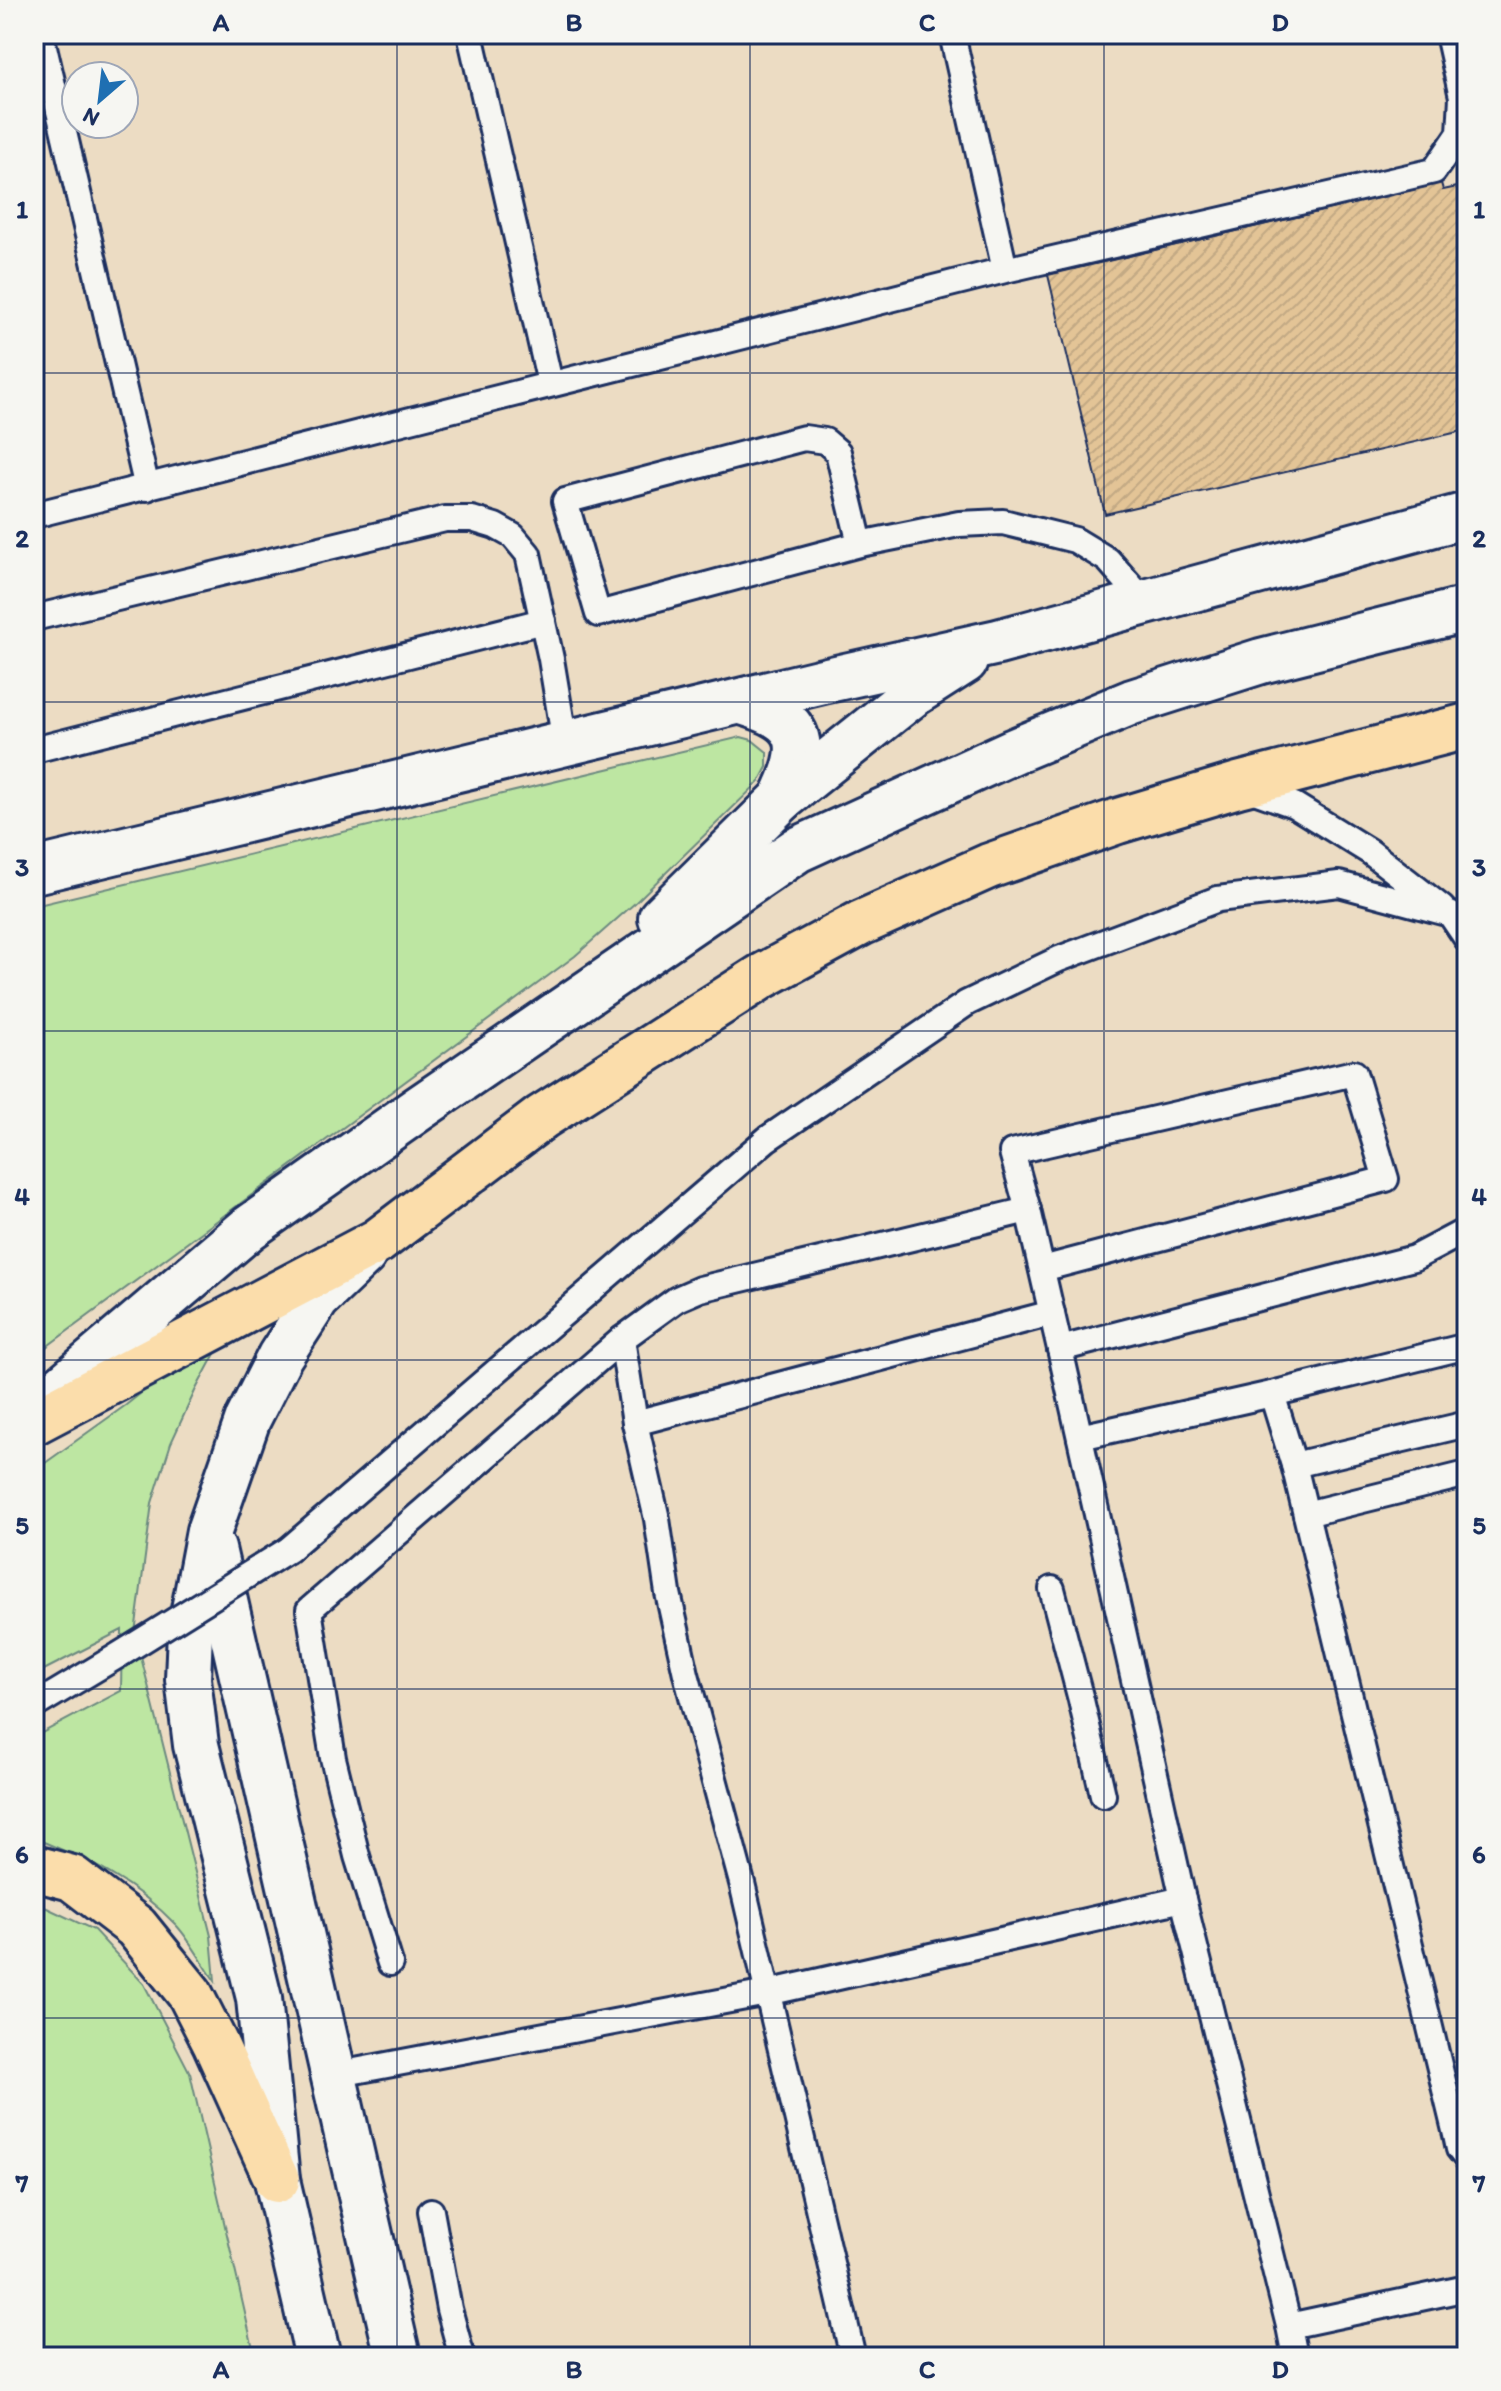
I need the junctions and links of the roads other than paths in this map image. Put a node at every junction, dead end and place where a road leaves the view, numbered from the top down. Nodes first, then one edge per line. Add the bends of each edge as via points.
1 (41, 34) edge
2 (470, 34) edge
3 (952, 34) edge
4 (1448, 34) edge
5 (1005, 270) junction
6 (550, 383) junction
7 (147, 488) junction
8 (34, 515) edge
9 (1467, 515) edge
10 (860, 544) junction
11 (1145, 602) junction
12 (1467, 609) edge
13 (34, 618) edge
14 (543, 621) junction
15 (998, 642) junction
16 (742, 702) junction
17 (1467, 726) edge
18 (565, 743) junction
19 (34, 750) edge
20 (1238, 785) junction
21 (782, 799) junction
22 (34, 871) edge
23 (1450, 914) junction
24 (1467, 939) edge
25 (580, 999) junction
26 (1028, 1210) junction
27 (1467, 1230) edge
28 (378, 1241) junction
29 (1042, 1269) junction
30 (1052, 1313) junction
31 (622, 1339) junction
32 (1467, 1346) edge
33 (1060, 1349) junction
34 (1272, 1394) junction
35 (34, 1411) edge
36 (34, 1422) edge
37 (635, 1423) junction
38 (1467, 1424) edge
39 (1080, 1437) junction
40 (1294, 1465) junction
41 (1467, 1474) edge
42 (1306, 1514) junction
43 (209, 1531) junction
44 (1052, 1589) dead end
45 (34, 1706) edge
46 (1103, 1795) dead end
47 (34, 1868) edge
48 (1183, 1899) junction
49 (390, 1963) dead end
50 (767, 1993) junction
51 (334, 2075) junction
52 (1467, 2159) edge
53 (277, 2180) junction
54 (431, 2211) dead end
55 (1467, 2288) edge
56 (1289, 2326) junction
57 (318, 2357) edge
58 (398, 2357) edge
59 (462, 2357) edge
60 (853, 2357) edge
61 (1295, 2357) edge

1 - 7 lane
2 - 6 lane
3 - 5 lane
4 - 5 lane via 1462,97 1460,133 1434,171
5 - 6 lane
6 - 7 lane
7 - 8 lane
9 - 11 street
10 - 10 lane via 838,452 815,439 565,501 598,614
10 - 11 lane via 959,524 1003,522 1075,540 1108,560
11 - 15 street
12 - 25 street via 1261,661 1117,708 1014,751 797,850
13 - 14 lane via 445,519 472,519 513,536 528,554
14 - 18 lane
14 - 19 lane
15 - 16 street
15 - 21 street via 912,695
16 - 18 street
16 - 21 street via 764,708 797,735 799,753
17 - 20 highway
18 - 22 street
20 - 23 lane via 1294,805 1357,844
20 - 28 highway via 989,866 861,923 761,977 555,1109
21 - 25 street
23 - 24 lane
23 - 45 lane, bridge via 1339,884 1218,899 1059,959 967,1003 767,1139 288,1550
25 - 35 street via 249,1228
26 - 29 lane
26 - 29 lane via 1012,1152 1354,1073 1386,1179
26 - 31 lane via 700,1289
27 - 33 lane via 1414,1258
28 - 36 highway
28 - 43 street via 317,1299 280,1356 248,1419
29 - 30 lane
30 - 33 lane
30 - 37 lane
31 - 37 lane
31 - 49 lane via 309,1610 333,1758
32 - 34 lane
33 - 39 lane
34 - 39 lane
34 - 40 lane
37 - 50 lane via 686,1674
38 - 40 lane
39 - 48 lane
40 - 42 lane
41 - 42 lane
42 - 52 lane via 1452,2121
43 - 51 street
43 - 53 street via 190,1631 188,1679 196,1745 259,1998
44 - 46 lane
47 - 53 highway via 72,1878 136,1927 190,1994
48 - 50 lane
48 - 56 lane
50 - 51 lane
50 - 60 lane
51 - 58 street
53 - 57 street
54 - 59 lane
55 - 56 lane
56 - 61 lane

